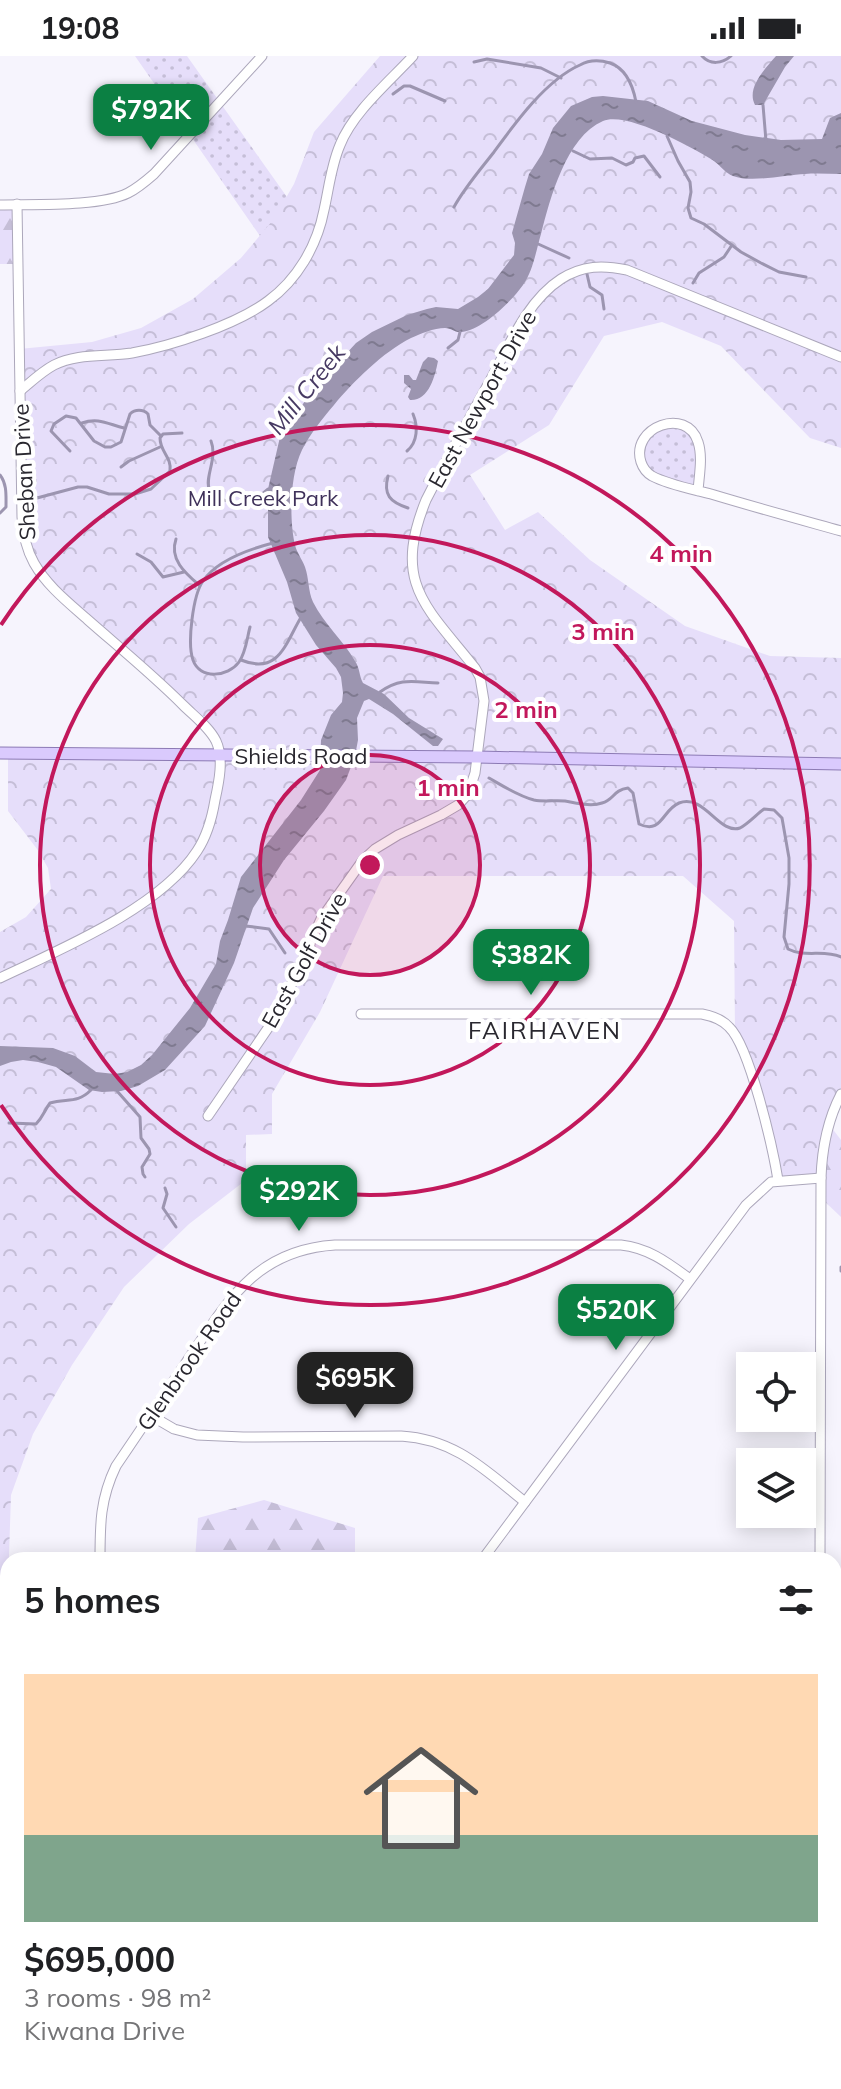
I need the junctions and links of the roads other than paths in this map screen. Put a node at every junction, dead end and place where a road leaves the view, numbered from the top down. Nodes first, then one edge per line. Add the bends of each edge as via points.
1 (262, 56) edge
2 (413, 56) edge
3 (17, 204) junction
4 (0, 205) edge
5 (841, 357) edge
6 (20, 391) junction
7 (698, 491) junction
8 (841, 531) edge
9 (0, 753) edge
10 (220, 755) junction
11 (477, 757) junction
12 (841, 764) edge
13 (0, 978) edge
14 (361, 1014) dead end
15 (841, 1094) edge
16 (208, 1116) dead end
17 (821, 1178) junction
18 (778, 1180) junction
19 (690, 1279) junction
20 (150, 1415) junction
21 (525, 1502) junction
22 (100, 1552) edge
23 (488, 1552) edge
24 (820, 1552) edge

1 - 3 street via 135,189 105,201
2 - 6 street via 347,130 333,165 318,235 278,293 237,320 174,341 63,361
3 - 4 street
3 - 6 street, Sheban Drive
5 - 11 street, East Newport Drive via 608,266 562,278 540,297 426,500 412,545 419,593 480,677 484,701
6 - 10 street, Sheban Drive via 22,517 33,562 57,592 207,728
7 - 7 street via 647,472 640,451 653,429 678,424 696,436
7 - 8 street
9 - 10 main road, Shields Road
10 - 11 main road, Shields Road
10 - 13 street via 210,825 181,872 130,911
11 - 12 main road, Shields Road
11 - 16 street, East Golf Drive via 468,794 458,805 398,835 363,860 321,919 279,1012
14 - 18 street via 712,1016 735,1033 747,1060
15 - 17 street via 828,1123
17 - 18 street
17 - 24 street
18 - 19 street via 746,1205
19 - 20 street, Glenbrook Road via 654,1253 621,1245 335,1245 297,1251 271,1262 237,1290
19 - 21 street
20 - 21 street via 197,1435 426,1439 466,1456
20 - 22 street, Glenbrook Road via 109,1481
21 - 23 street

